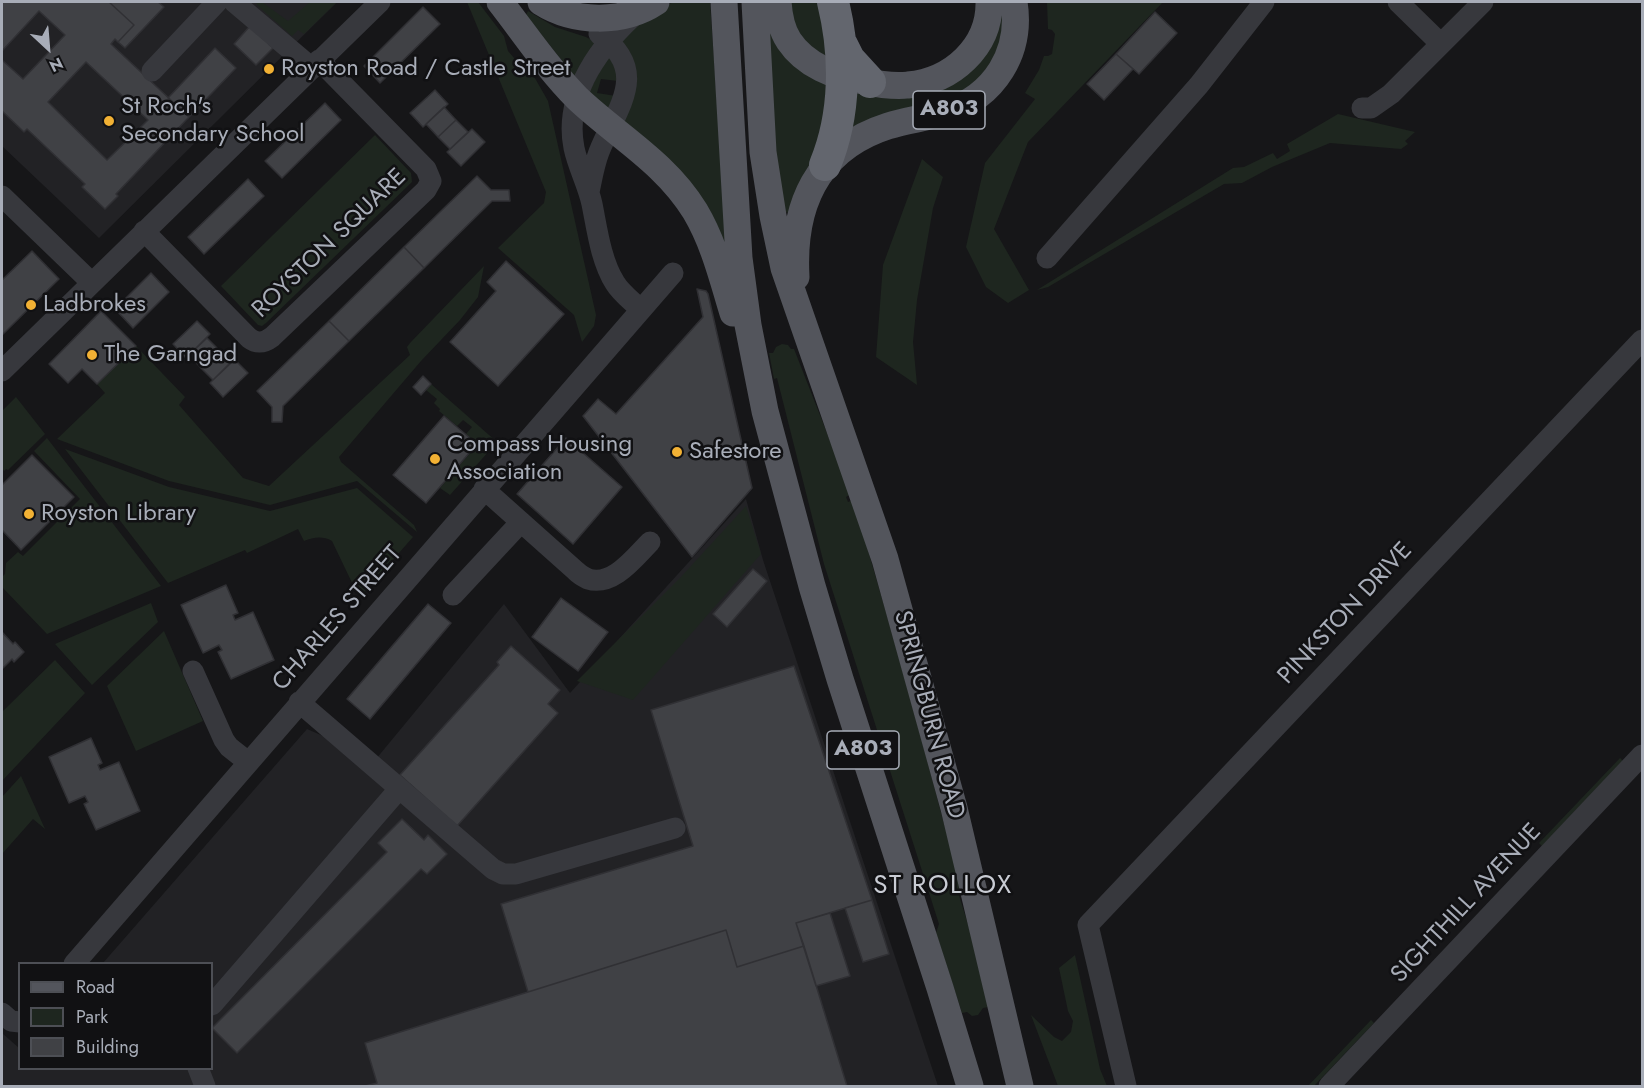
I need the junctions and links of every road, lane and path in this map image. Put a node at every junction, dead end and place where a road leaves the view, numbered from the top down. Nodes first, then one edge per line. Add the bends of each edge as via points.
1 (217, 2) edge
2 (234, 2) edge
3 (380, 2) edge
4 (500, 2) edge
5 (724, 2) edge
6 (755, 2) edge
7 (778, 2) edge
8 (833, 2) edge
9 (989, 2) edge
10 (1014, 2) edge
11 (1264, 2) edge
12 (1398, 2) edge
13 (1483, 2) edge
14 (545, 4) edge
15 (648, 6) edge
16 (608, 40) junction
17 (1441, 44) junction
18 (316, 64) junction
19 (152, 71) dead end
20 (856, 80) junction
21 (578, 99) junction
22 (1362, 108) dead end
23 (611, 125) junction
24 (825, 165) junction
25 (589, 193) junction
26 (2, 196) edge
27 (144, 231) junction
28 (1047, 258) dead end
29 (673, 273) dead end
30 (91, 282) junction
31 (640, 309) junction
32 (1642, 340) edge
33 (812, 351) junction
34 (2, 371) edge
35 (765, 411) junction
36 (484, 489) junction
37 (521, 522) junction
38 (650, 542) dead end
39 (453, 595) dead end
40 (193, 671) dead end
41 (299, 702) junction
42 (1642, 756) edge
43 (248, 762) junction
44 (399, 789) junction
45 (675, 828) dead end
46 (75, 962) edge
47 (213, 1004) edge
48 (2, 1013) edge
49 (18, 1022) edge
50 (199, 1070) edge
51 (205, 1086) edge
52 (970, 1086) edge
53 (1020, 1086) edge
54 (1126, 1086) edge
55 (1329, 1086) edge

1 - 19 street
2 - 18 street
3 - 18 street
4 - 21 main road
5 - 35 main road, A803 via 740,258
6 - 33 main road, A803 via 768,192 784,268
7 - 20 main road via 783,30 797,51 817,66
8 - 20 highway via 842,45
9 - 20 main road via 987,22 974,49 951,71 931,81 906,86
10 - 24 main road, A803 via 1017,24 1013,43 990,85 978,96 946,112 871,132 840,150
11 - 28 street via 1198,85
12 - 17 street
13 - 17 street
14 - 15 main road via 576,15 602,18 627,15
14 - 16 street
15 - 16 street
16 - 21 street via 592,64
16 - 23 street via 621,56 627,83 623,102
17 - 22 street via 1385,99 1371,108
18 - 27 street
18 - 27 street, ROYSTON SQUARE via 426,170 431,181 426,190 272,337 262,342 249,338
20 - 24 highway
21 - 23 main road
21 - 25 street via 573,146
23 - 25 street
23 - 35 main road via 660,166 707,232
24 - 33 main road, A803 via 806,199 796,255 801,318
25 - 31 street via 609,271
26 - 30 street
27 - 30 street
29 - 31 street, CHARLES STREET
30 - 34 street
31 - 36 street, CHARLES STREET
32 - 54 street, PINKSTON DRIVE via 1088,925
33 - 53 main road, SPRINGBURN ROAD / A803 via 888,570 954,807
35 - 52 main road, A803 via 827,638
36 - 37 street
36 - 41 street, CHARLES STREET
37 - 38 street via 588,579 603,580 619,572
37 - 39 street
40 - 43 street via 224,740
41 - 43 street, CHARLES STREET
41 - 44 street
42 - 55 street, SIGHTHILL AVENUE
43 - 46 street, CHARLES STREET
44 - 45 street via 493,869 508,875
44 - 47 street
48 - 49 street
50 - 51 street

